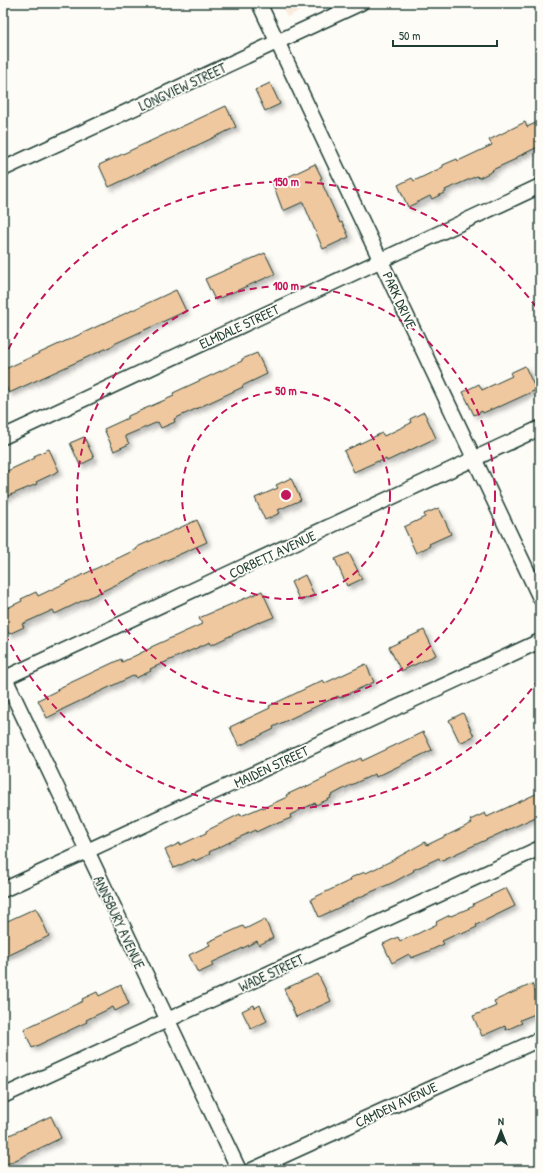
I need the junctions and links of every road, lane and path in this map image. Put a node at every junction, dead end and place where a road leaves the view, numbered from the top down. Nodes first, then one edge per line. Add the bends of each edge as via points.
1 (259, 3) edge
2 (361, 3) edge
3 (278, 42) junction
4 (3, 169) edge
5 (540, 186) edge
6 (381, 260) junction
7 (540, 428) edge
8 (3, 436) edge
9 (474, 459) junction
10 (540, 598) edge
11 (540, 641) edge
12 (4, 677) edge
13 (540, 848) edge
14 (86, 852) junction
15 (3, 890) edge
16 (167, 1020) junction
17 (540, 1039) edge
18 (3, 1096) edge
19 (238, 1170) edge
20 (252, 1170) edge

1 - 3 street, PARK DRIVE
2 - 3 street, LONGVIEW STREET
3 - 4 street, LONGVIEW STREET
3 - 6 street, PARK DRIVE
5 - 6 street, ELMDALE STREET
6 - 8 street, ELMDALE STREET
6 - 9 street, PARK DRIVE
7 - 9 street, CORBETT AVENUE
9 - 10 street, PARK DRIVE
9 - 12 street, CORBETT AVENUE
11 - 14 street, MAIDEN STREET
12 - 14 street, ANNSBURY AVENUE
13 - 16 street, WADE STREET
14 - 15 street, MAIDEN STREET
14 - 16 street, ANNSBURY AVENUE
16 - 18 street, WADE STREET
16 - 19 street, ANNSBURY AVENUE
17 - 20 street, CAMDEN AVENUE

